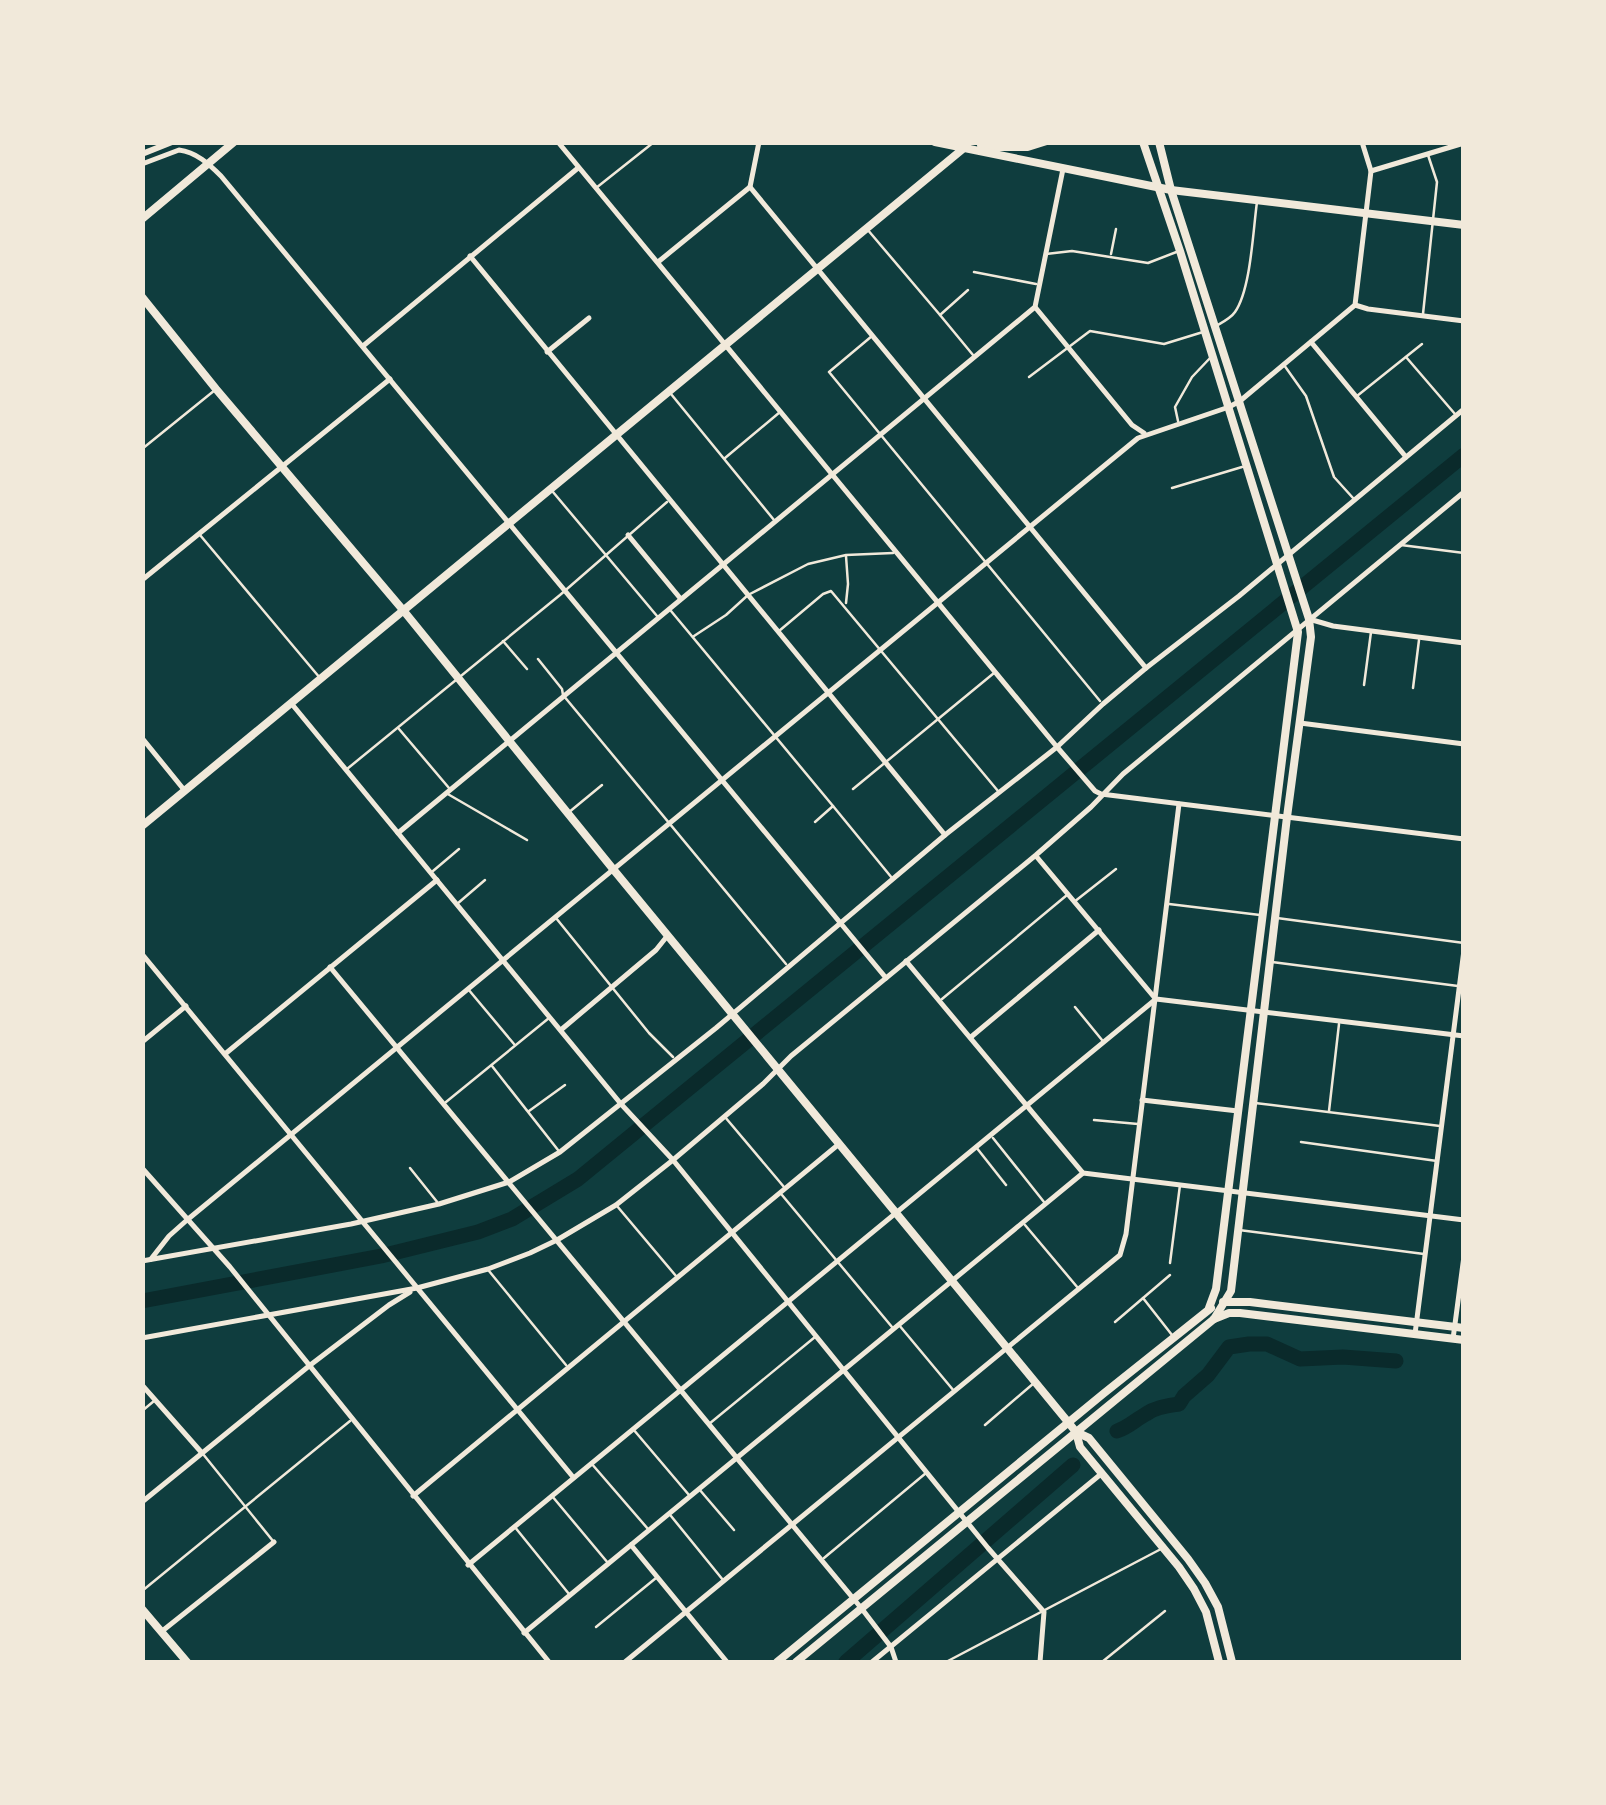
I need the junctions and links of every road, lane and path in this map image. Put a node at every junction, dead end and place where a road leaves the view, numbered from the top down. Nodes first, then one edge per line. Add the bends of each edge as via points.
1 (172, 142) edge
2 (234, 142) edge
3 (558, 142) edge
4 (654, 142) edge
5 (760, 142) edge
6 (935, 142) edge
7 (994, 142) edge
8 (1048, 142) edge
9 (1144, 142) edge
10 (1158, 142) edge
11 (1362, 142) edge
12 (1464, 143) edge
13 (966, 144) edge
14 (1427, 153) junction
15 (142, 154) edge
16 (142, 164) edge
17 (208, 164) junction
18 (578, 168) junction
19 (1063, 168) junction
20 (1371, 171) junction
21 (750, 187) junction
22 (1159, 187) junction
23 (596, 188) junction
24 (1171, 190) junction
25 (1257, 201) junction
26 (1365, 214) junction
27 (142, 219) edge
28 (1434, 222) junction
29 (1464, 226) edge
30 (866, 229) junction
31 (1116, 229) dead end
32 (1180, 251) junction
33 (1045, 254) junction
34 (470, 256) junction
35 (1111, 256) junction
36 (658, 262) junction
37 (818, 269) junction
38 (974, 272) dead end
39 (1039, 285) junction
40 (968, 290) dead end
41 (142, 297) edge
42 (1355, 305) junction
43 (1035, 307) junction
44 (940, 315) junction
45 (1422, 316) junction
46 (589, 318) dead end
47 (1464, 321) edge
48 (1216, 326) junction
49 (1205, 332) junction
50 (873, 336) junction
51 (1311, 342) junction
52 (727, 344) junction
53 (1422, 344) dead end
54 (363, 346) junction
55 (1068, 347) junction
56 (547, 352) junction
57 (974, 356) junction
58 (1213, 356) junction
59 (1406, 356) junction
60 (1283, 364) junction
61 (1029, 377) dead end
62 (390, 379) junction
63 (216, 389) junction
64 (669, 392) junction
65 (1357, 396) junction
66 (924, 398) junction
67 (1240, 400) junction
68 (1229, 407) junction
69 (1464, 409) edge
70 (781, 411) junction
71 (1456, 415) junction
72 (1178, 422) junction
73 (880, 434) junction
74 (1145, 434) junction
75 (616, 435) junction
76 (142, 450) edge
77 (1406, 457) junction
78 (724, 458) junction
79 (1247, 465) junction
80 (283, 466) junction
81 (832, 473) junction
82 (1172, 488) dead end
83 (551, 490) junction
84 (1464, 492) edge
85 (1354, 499) junction
86 (669, 500) junction
87 (775, 521) junction
88 (510, 522) junction
89 (1030, 526) junction
90 (199, 534) junction
91 (628, 535) junction
92 (1400, 545) junction
93 (898, 553) junction
94 (605, 554) junction
95 (1287, 554) junction
96 (1464, 554) edge
97 (846, 555) junction
98 (986, 562) junction
99 (722, 564) junction
100 (1276, 564) junction
101 (142, 580) edge
102 (565, 589) junction
103 (748, 595) junction
104 (680, 598) junction
105 (938, 602) junction
106 (846, 607) junction
107 (669, 608) junction
108 (403, 610) junction
109 (658, 617) junction
110 (1308, 619) junction
111 (1298, 628) junction
112 (1371, 631) junction
113 (778, 632) junction
114 (693, 636) junction
115 (1419, 638) junction
116 (503, 641) junction
117 (1464, 642) edge
118 (880, 648) junction
119 (616, 651) junction
120 (538, 660) dead end
121 (1146, 668) junction
122 (527, 670) dead end
123 (995, 672) junction
124 (321, 678) junction
125 (457, 678) junction
126 (1364, 685) dead end
127 (1413, 688) dead end
128 (828, 692) junction
129 (563, 695) junction
130 (291, 703) junction
131 (1103, 704) junction
132 (938, 719) junction
133 (1300, 723) junction
134 (398, 728) junction
135 (775, 736) junction
136 (142, 738) edge
137 (508, 740) junction
138 (1464, 744) edge
139 (1057, 747) junction
140 (885, 762) junction
141 (346, 770) junction
142 (722, 779) junction
143 (602, 786) dead end
144 (852, 789) dead end
145 (185, 791) junction
146 (447, 791) junction
147 (999, 793) junction
148 (1102, 794) junction
149 (1179, 804) junction
150 (833, 806) junction
151 (567, 813) junction
152 (1274, 816) junction
153 (1287, 818) junction
154 (670, 822) junction
155 (815, 822) dead end
156 (142, 826) edge
157 (398, 833) junction
158 (945, 835) junction
159 (1464, 839) edge
160 (526, 840) dead end
161 (459, 850) dead end
162 (1036, 855) junction
163 (613, 869) junction
164 (1116, 869) dead end
165 (430, 873) junction
166 (893, 879) junction
167 (437, 880) junction
168 (486, 880) dead end
169 (1068, 894) junction
170 (1074, 902) junction
171 (457, 904) junction
172 (1167, 904) junction
173 (1262, 916) junction
174 (555, 917) junction
175 (1275, 918) junction
176 (841, 923) junction
177 (1099, 930) junction
178 (668, 935) junction
179 (1464, 946) edge
180 (142, 954) edge
181 (503, 960) junction
182 (906, 961) junction
183 (1269, 962) junction
184 (788, 966) junction
185 (330, 967) junction
186 (886, 978) junction
187 (613, 986) junction
188 (1459, 986) junction
189 (468, 989) junction
190 (1156, 999) junction
191 (940, 1001) junction
192 (186, 1006) junction
193 (1075, 1008) dead end
194 (1250, 1010) junction
195 (1264, 1012) junction
196 (732, 1014) junction
197 (550, 1017) junction
198 (1340, 1021) junction
199 (560, 1030) junction
200 (1453, 1035) junction
201 (1464, 1036) edge
202 (970, 1038) junction
203 (1103, 1041) junction
204 (142, 1042) edge
205 (515, 1046) junction
206 (398, 1048) junction
207 (225, 1054) junction
208 (676, 1060) junction
209 (491, 1065) junction
210 (778, 1069) junction
211 (565, 1084) dead end
212 (1142, 1100) junction
213 (1252, 1103) junction
214 (444, 1104) junction
215 (621, 1104) junction
216 (1025, 1104) junction
217 (1238, 1111) junction
218 (528, 1112) junction
219 (1328, 1112) junction
220 (724, 1116) junction
221 (1094, 1120) dead end
222 (1140, 1124) junction
223 (1442, 1126) junction
224 (990, 1134) junction
225 (292, 1135) junction
226 (1301, 1142) dead end
227 (839, 1144) junction
228 (975, 1146) junction
229 (560, 1152) junction
230 (673, 1160) junction
231 (1438, 1161) junction
232 (142, 1168) edge
233 (410, 1168) dead end
234 (1082, 1173) junction
235 (1133, 1179) junction
236 (509, 1182) junction
237 (1180, 1184) junction
238 (1006, 1185) dead end
239 (1228, 1190) junction
240 (783, 1191) junction
241 (1242, 1192) junction
242 (1045, 1203) junction
243 (439, 1204) junction
244 (616, 1205) junction
245 (895, 1212) junction
246 (1430, 1216) junction
247 (188, 1220) junction
248 (1464, 1220) edge
249 (363, 1221) junction
250 (1022, 1222) junction
251 (1237, 1230) junction
252 (731, 1234) junction
253 (557, 1240) junction
254 (215, 1249) junction
255 (1426, 1254) junction
256 (1464, 1256) edge
257 (152, 1259) junction
258 (837, 1260) junction
259 (142, 1261) edge
260 (1170, 1263) dead end
261 (488, 1269) junction
262 (1170, 1275) dead end
263 (678, 1278) junction
264 (951, 1280) junction
265 (418, 1288) junction
266 (1080, 1289) junction
267 (1216, 1289) junction
268 (1231, 1291) junction
269 (1143, 1298) junction
270 (1238, 1301) junction
271 (787, 1302) junction
272 (1223, 1302) junction
273 (1209, 1308) junction
274 (1234, 1312) junction
275 (270, 1315) junction
276 (1214, 1319) junction
277 (624, 1322) junction
278 (1116, 1322) dead end
279 (1416, 1323) junction
280 (896, 1326) junction
281 (1459, 1328) edge
282 (1415, 1334) junction
283 (816, 1336) junction
284 (1173, 1336) junction
285 (142, 1338) edge
286 (1453, 1339) junction
287 (1464, 1340) edge
288 (1007, 1348) junction
289 (309, 1366) junction
290 (568, 1368) junction
291 (844, 1370) junction
292 (1035, 1382) junction
293 (142, 1386) edge
294 (680, 1390) junction
295 (954, 1391) junction
296 (155, 1400) junction
297 (142, 1410) edge
298 (518, 1410) junction
299 (352, 1419) junction
300 (1068, 1422) junction
301 (708, 1425) junction
302 (986, 1426) dead end
303 (633, 1428) junction
304 (1076, 1432) junction
305 (898, 1438) junction
306 (202, 1453) junction
307 (736, 1458) junction
308 (591, 1463) junction
309 (927, 1472) junction
310 (1102, 1473) junction
311 (573, 1477) junction
312 (699, 1489) junction
313 (552, 1495) junction
314 (413, 1496) junction
315 (690, 1497) junction
316 (144, 1498) edge
317 (245, 1506) junction
318 (960, 1512) junction
319 (669, 1514) junction
320 (967, 1522) junction
321 (514, 1526) junction
322 (791, 1526) junction
323 (649, 1530) junction
324 (734, 1530) dead end
325 (274, 1542) joint
326 (631, 1545) junction
327 (1163, 1548) junction
328 (998, 1559) junction
329 (820, 1561) junction
330 (609, 1564) junction
331 (468, 1565) junction
332 (657, 1577) junction
333 (724, 1582) junction
334 (142, 1591) edge
335 (570, 1595) junction
336 (853, 1599) junction
337 (862, 1608) junction
338 (142, 1609) edge
339 (1165, 1610) dead end
340 (686, 1612) junction
341 (1044, 1612) junction
342 (146, 1620) edge
343 (596, 1627) dead end
344 (161, 1632) junction
345 (524, 1632) junction
346 (892, 1647) junction
347 (187, 1662) edge
348 (549, 1662) edge
349 (625, 1662) edge
350 (727, 1662) edge
351 (777, 1662) edge
352 (796, 1662) edge
353 (872, 1662) edge
354 (896, 1662) edge
355 (946, 1662) edge
356 (1040, 1662) edge
357 (1102, 1662) edge
358 (1219, 1662) edge
359 (1232, 1662) edge

1 - 15 street
2 - 17 main road
3 - 18 street
4 - 23 lane
5 - 21 street
6 - 13 main road
7 - 13 street
8 - 13 street via 1028,148
9 - 22 main road
10 - 24 main road
11 - 20 street
12 - 14 street
13 - 19 main road
13 - 30 main road
14 - 20 street
14 - 28 lane via 1438,182
16 - 17 street via 179,150
17 - 27 main road
17 - 54 street
18 - 23 street
18 - 34 street
19 - 22 main road
19 - 33 street
20 - 26 street
21 - 36 street
21 - 37 street
22 - 24 main road
22 - 32 main road
23 - 36 street
24 - 25 main road
24 - 48 main road
25 - 26 main road
25 - 48 lane via 1240,300 1234,314
26 - 28 main road
26 - 42 street
28 - 29 main road
28 - 45 lane
30 - 37 main road
30 - 44 lane
31 - 35 lane
32 - 35 lane via 1148,264
32 - 49 main road
33 - 35 lane
33 - 39 street
34 - 54 street
34 - 56 street
36 - 52 street
37 - 50 street
37 - 52 main road
38 - 39 lane
39 - 43 street
40 - 44 lane
41 - 63 main road
42 - 45 street
42 - 51 street
43 - 55 street
43 - 57 street
44 - 57 lane
45 - 47 street
46 - 56 street
48 - 67 main road
49 - 55 lane via 1164,344 1090,331
49 - 58 main road
50 - 66 street
50 - 73 lane via 829,372
51 - 60 street
51 - 65 street
52 - 64 main road
52 - 70 street
53 - 59 lane
54 - 62 street
55 - 61 lane
55 - 74 street
56 - 75 street
57 - 66 street
58 - 68 main road
58 - 72 lane via 1175,407
59 - 65 lane
59 - 71 lane
60 - 67 street
60 - 85 lane via 1306,396 1334,477
62 - 80 street
62 - 88 street
63 - 76 lane
63 - 80 main road
64 - 75 main road
64 - 78 lane
65 - 77 street
66 - 73 street
66 - 89 street
67 - 68 street
67 - 95 main road
68 - 72 street
68 - 79 main road
69 - 71 street
70 - 78 lane
70 - 81 street
71 - 77 street
72 - 74 street
73 - 81 street
73 - 98 lane
74 - 89 street
75 - 83 main road
75 - 86 street
77 - 85 street
78 - 87 lane
79 - 82 lane
79 - 100 main road
80 - 90 street
80 - 108 main road
81 - 87 street
81 - 93 street
83 - 88 main road
83 - 94 lane
84 - 92 street
85 - 95 street
86 - 91 lane
86 - 99 street
87 - 99 street
88 - 102 street
88 - 108 main road
89 - 98 street
89 - 121 street
90 - 101 street
90 - 124 lane
91 - 94 lane
91 - 104 street
92 - 96 lane
92 - 110 street
93 - 97 lane
93 - 105 street
94 - 102 lane
94 - 109 lane
95 - 100 street
95 - 110 main road
97 - 103 lane via 808,564
97 - 106 lane
98 - 105 street
98 - 131 lane
99 - 103 street
99 - 104 street
100 - 111 main road
100 - 121 street
102 - 116 lane
102 - 119 street
103 - 113 street
103 - 114 lane
104 - 107 street
105 - 118 street
105 - 123 street
106 - 113 lane via 828,591
106 - 118 lane
107 - 109 street
107 - 114 lane
108 - 124 main road
108 - 125 main road
109 - 119 street
110 - 111 street
110 - 112 street
110 - 133 main road
111 - 148 street
111 - 152 main road
112 - 115 street
112 - 126 lane
113 - 128 street
114 - 135 lane
115 - 117 street
115 - 127 lane
116 - 122 lane
116 - 125 lane
118 - 128 street
118 - 132 lane
119 - 129 street
119 - 142 street
120 - 129 lane
121 - 131 street
123 - 132 lane
123 - 139 street
124 - 130 main road
125 - 134 lane
125 - 137 main road
128 - 135 street
128 - 140 street
129 - 137 street
129 - 154 lane
130 - 141 street
130 - 145 main road
131 - 139 street
132 - 140 lane
132 - 147 lane
133 - 138 street
133 - 153 main road
134 - 141 lane
134 - 146 lane
135 - 142 street
135 - 150 lane
136 - 145 street
137 - 146 street
137 - 151 main road
139 - 147 street
139 - 148 street
140 - 144 lane
140 - 158 street
141 - 157 street
142 - 154 street
142 - 176 street
143 - 151 lane
145 - 156 main road
146 - 157 street
146 - 160 lane
147 - 158 street
148 - 149 street
148 - 162 street
149 - 152 street
149 - 172 street
150 - 155 lane
150 - 166 lane
151 - 163 main road
152 - 153 street
152 - 173 main road
153 - 159 street
153 - 175 main road
154 - 163 street
154 - 184 lane
157 - 165 street
158 - 166 street
161 - 165 lane
162 - 169 street
162 - 182 street
163 - 174 street
163 - 178 main road
164 - 170 lane
165 - 167 street
166 - 176 street
167 - 171 street
167 - 185 street
168 - 171 lane
169 - 170 street
169 - 191 lane
170 - 177 street
171 - 181 street
172 - 173 lane
172 - 190 street
173 - 194 main road
174 - 181 street
174 - 187 lane
175 - 179 lane
175 - 183 main road
176 - 184 street
176 - 186 street
177 - 190 street
177 - 202 street
178 - 187 street
178 - 196 main road
179 - 188 street
180 - 192 street
181 - 189 street
181 - 197 street
182 - 186 street
182 - 191 street
183 - 188 lane
183 - 195 main road
184 - 196 street
185 - 206 street
185 - 207 street
186 - 210 street
187 - 199 street
187 - 208 lane
188 - 200 street
189 - 205 lane
189 - 206 street
190 - 194 street
190 - 203 street
190 - 212 street
191 - 202 street
192 - 204 street
192 - 207 street
193 - 203 lane
194 - 195 street
194 - 217 main road
195 - 198 street
195 - 213 main road
196 - 208 street
196 - 210 main road
197 - 199 street
197 - 205 lane
198 - 200 street
198 - 219 lane
199 - 215 street
200 - 201 street
200 - 223 street
202 - 216 street
203 - 216 street
205 - 209 lane
206 - 214 street
206 - 225 street
207 - 225 street
208 - 215 street
209 - 214 lane
209 - 218 lane
210 - 220 street
210 - 227 main road
211 - 218 lane
212 - 217 street
212 - 222 street
213 - 219 lane
213 - 241 main road
214 - 236 street
215 - 229 street
215 - 230 street
216 - 224 street
216 - 234 street
217 - 239 main road
218 - 229 lane
219 - 223 lane
220 - 230 street
220 - 240 lane
221 - 222 lane
222 - 235 street
223 - 231 street
224 - 228 street
224 - 242 lane
225 - 247 street
225 - 249 street
226 - 231 lane
227 - 240 street
227 - 245 main road
228 - 238 lane
228 - 245 street
229 - 236 street
230 - 244 street
230 - 252 street
231 - 246 street
232 - 247 street
233 - 243 lane
234 - 235 street
234 - 242 street
235 - 237 street
235 - 266 street via 1123,1250
236 - 243 street
236 - 253 street
237 - 239 street
237 - 260 lane
239 - 241 street
239 - 267 main road
240 - 252 street
240 - 258 lane
241 - 246 street
241 - 251 main road
242 - 250 street
243 - 249 street
244 - 253 street
244 - 263 lane
245 - 258 street
245 - 264 main road
246 - 248 street
246 - 255 street
247 - 254 street
247 - 257 street
249 - 254 street
249 - 265 street
250 - 264 street
250 - 266 lane
251 - 255 lane
251 - 268 main road
252 - 263 street
252 - 271 street
253 - 261 street
253 - 277 street
254 - 257 street
254 - 275 street
255 - 279 street
256 - 281 street
257 - 259 street
258 - 271 street
258 - 280 lane
261 - 265 street
261 - 290 lane
262 - 269 lane
263 - 277 street
264 - 280 street
264 - 288 main road
265 - 275 street
265 - 289 street
265 - 298 street
266 - 288 street
267 - 272 main road
267 - 273 main road
268 - 270 main road
268 - 272 main road
269 - 278 lane
269 - 284 lane
270 - 272 main road
270 - 279 main road
271 - 283 street
271 - 294 street
272 - 273 main road
272 - 274 main road
272 - 276 main road
273 - 284 main road
274 - 276 main road
274 - 282 main road
275 - 285 street
275 - 289 street
276 - 304 main road
277 - 290 street
277 - 294 street
279 - 281 main road
279 - 282 street
280 - 291 street
280 - 295 lane
281 - 286 street
282 - 286 main road
283 - 291 street
283 - 301 lane
284 - 300 main road
286 - 287 main road
288 - 292 main road
288 - 295 street
289 - 299 street
289 - 306 street
290 - 298 street
291 - 305 street
291 - 307 street
292 - 300 main road
292 - 302 lane
293 - 296 street
294 - 301 street
294 - 303 street
295 - 305 street
296 - 297 lane
296 - 306 street
298 - 311 street
298 - 314 street
299 - 314 street
299 - 317 lane
300 - 304 main road
300 - 318 main road
301 - 307 street
303 - 308 street
303 - 315 lane
304 - 310 main road
304 - 320 main road
304 - 359 main road via 1089,1438 1205,1583
305 - 309 street
305 - 322 street
306 - 316 street
306 - 317 lane
307 - 312 street
307 - 322 street
308 - 311 street
308 - 323 lane
309 - 318 street
309 - 329 lane
310 - 327 main road
310 - 328 street
311 - 313 street
312 - 315 street
312 - 324 lane
313 - 321 street
313 - 330 lane
314 - 331 street
315 - 319 street
317 - 325 lane
317 - 334 lane
318 - 320 street
318 - 336 main road
319 - 323 street
319 - 333 lane
320 - 328 street
320 - 337 main road
321 - 331 street
321 - 335 lane
322 - 329 street
322 - 333 street
323 - 326 street
325 - 344 street
326 - 330 street
326 - 332 street
327 - 341 lane
327 - 358 main road via 1206,1612
328 - 341 street
328 - 346 street
329 - 336 street
330 - 335 street
331 - 345 street
332 - 340 street
332 - 343 lane
333 - 340 street
335 - 345 street
336 - 337 street
336 - 351 main road
337 - 346 street
337 - 352 main road
338 - 342 main road
339 - 357 lane
340 - 349 street
340 - 350 street
341 - 355 lane
341 - 356 street
342 - 344 main road
344 - 347 main road
345 - 348 street
346 - 353 street
346 - 354 street

